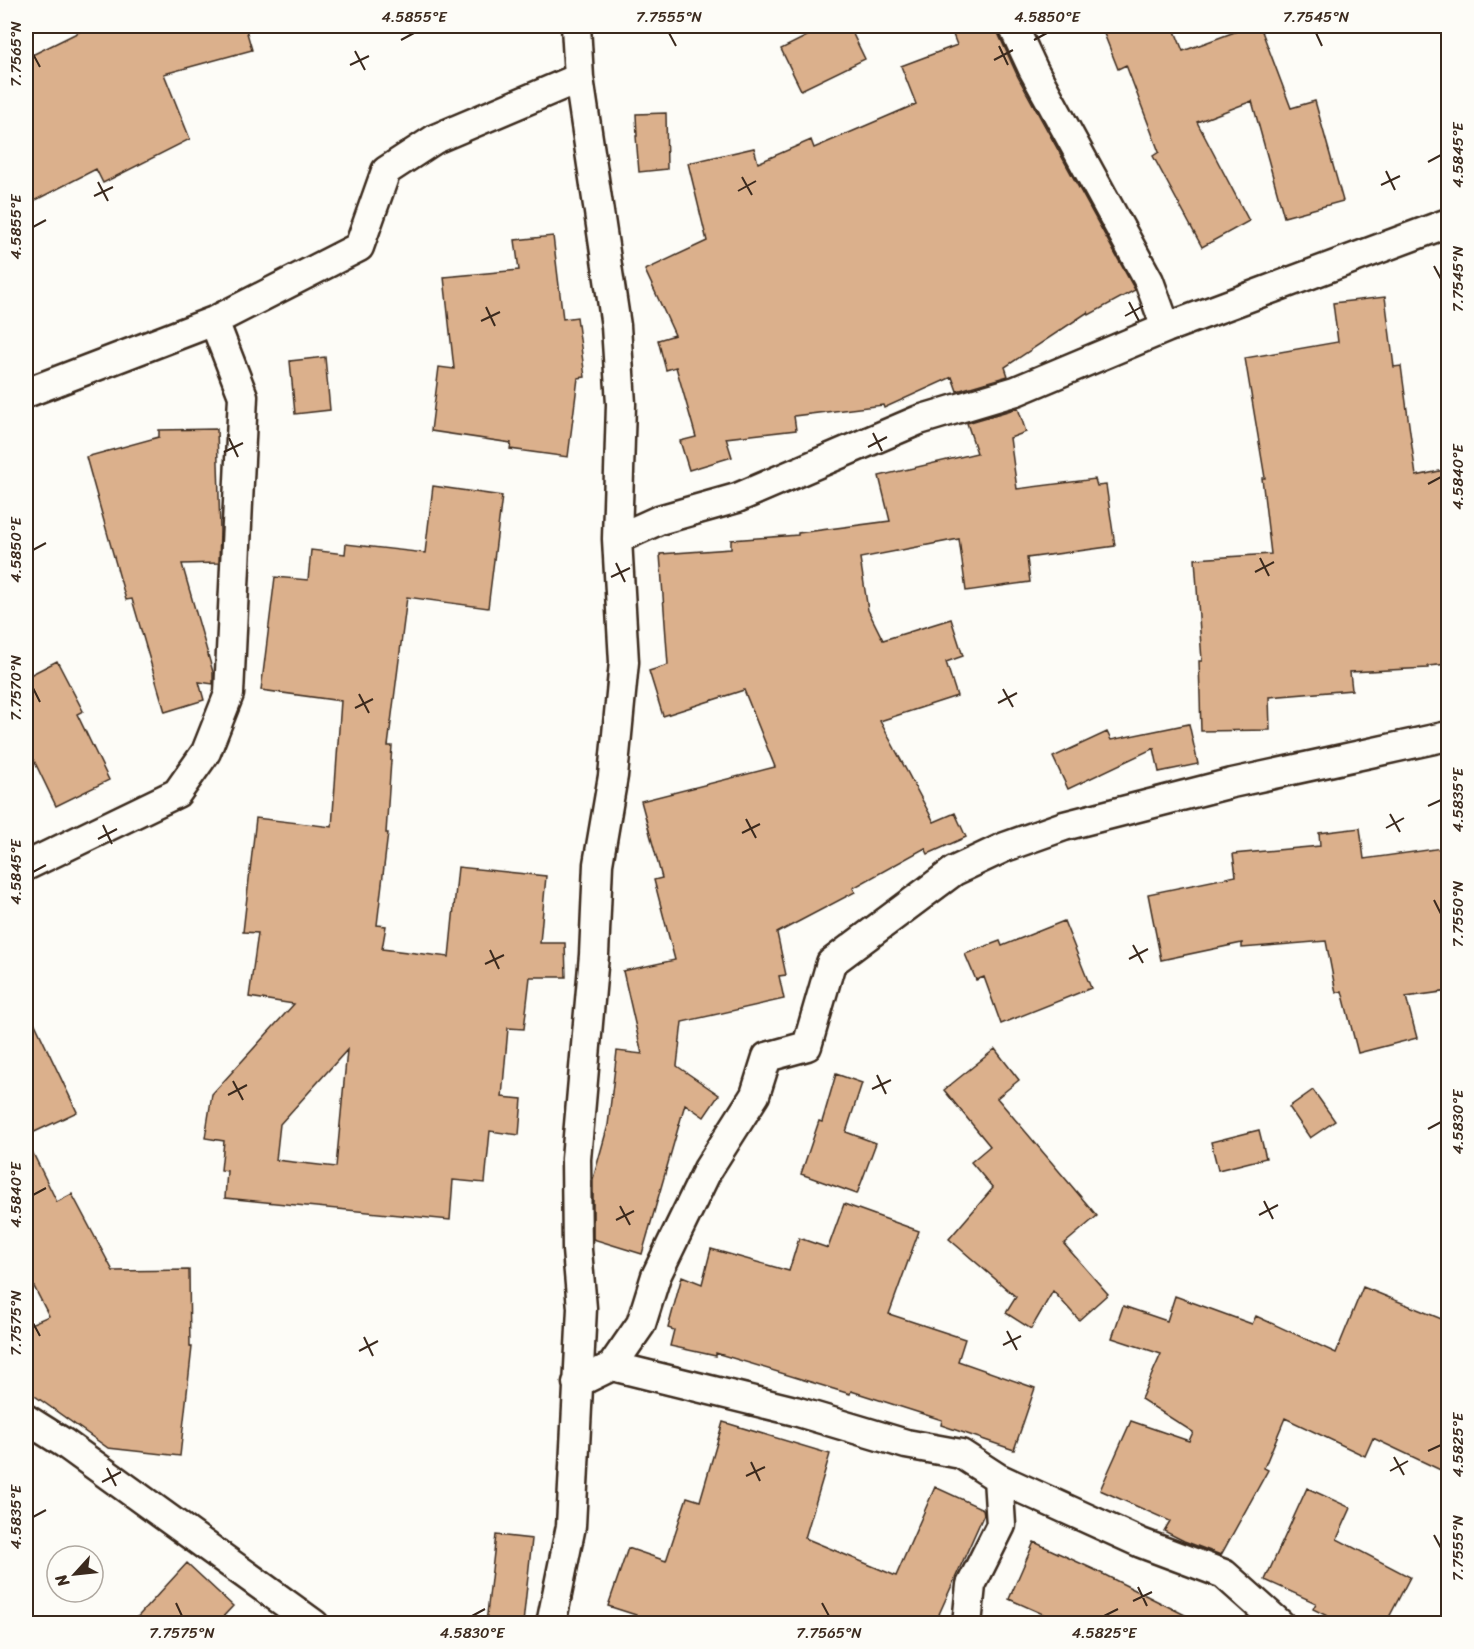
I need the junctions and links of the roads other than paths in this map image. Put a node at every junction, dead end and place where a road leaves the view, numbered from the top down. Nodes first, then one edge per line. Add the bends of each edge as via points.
1 (576, 26) edge
2 (1013, 26) edge
3 (579, 78) junction
4 (1449, 223) edge
5 (214, 321) junction
6 (1166, 328) junction
7 (26, 393) edge
8 (617, 539) junction
9 (1449, 736) edge
10 (26, 866) edge
11 (612, 1366) junction
12 (577, 1383) junction
13 (26, 1419) edge
14 (998, 1478) junction
15 (314, 1623) edge
16 (551, 1623) edge
17 (968, 1623) edge
18 (1280, 1623) edge

1 - 3 street
2 - 6 street via 1149,281
3 - 5 street via 435,139 386,171 359,247
3 - 8 street via 616,326 621,404
4 - 6 street
5 - 7 street
5 - 10 street via 243,396 229,694 206,752 177,793
6 - 8 street via 1016,391 920,420 737,498 659,520
8 - 12 street via 624,662 613,776 598,864 576,1159 582,1308
9 - 11 street via 1232,783 1064,826 954,871 889,918 831,963 807,1047 766,1057 755,1095 708,1169 656,1276 641,1324
11 - 12 street
11 - 14 street via 906,1444 961,1454
12 - 16 street via 571,1526
13 - 15 street
14 - 17 street via 1001,1525 971,1585
14 - 18 street via 1141,1543 1224,1574

